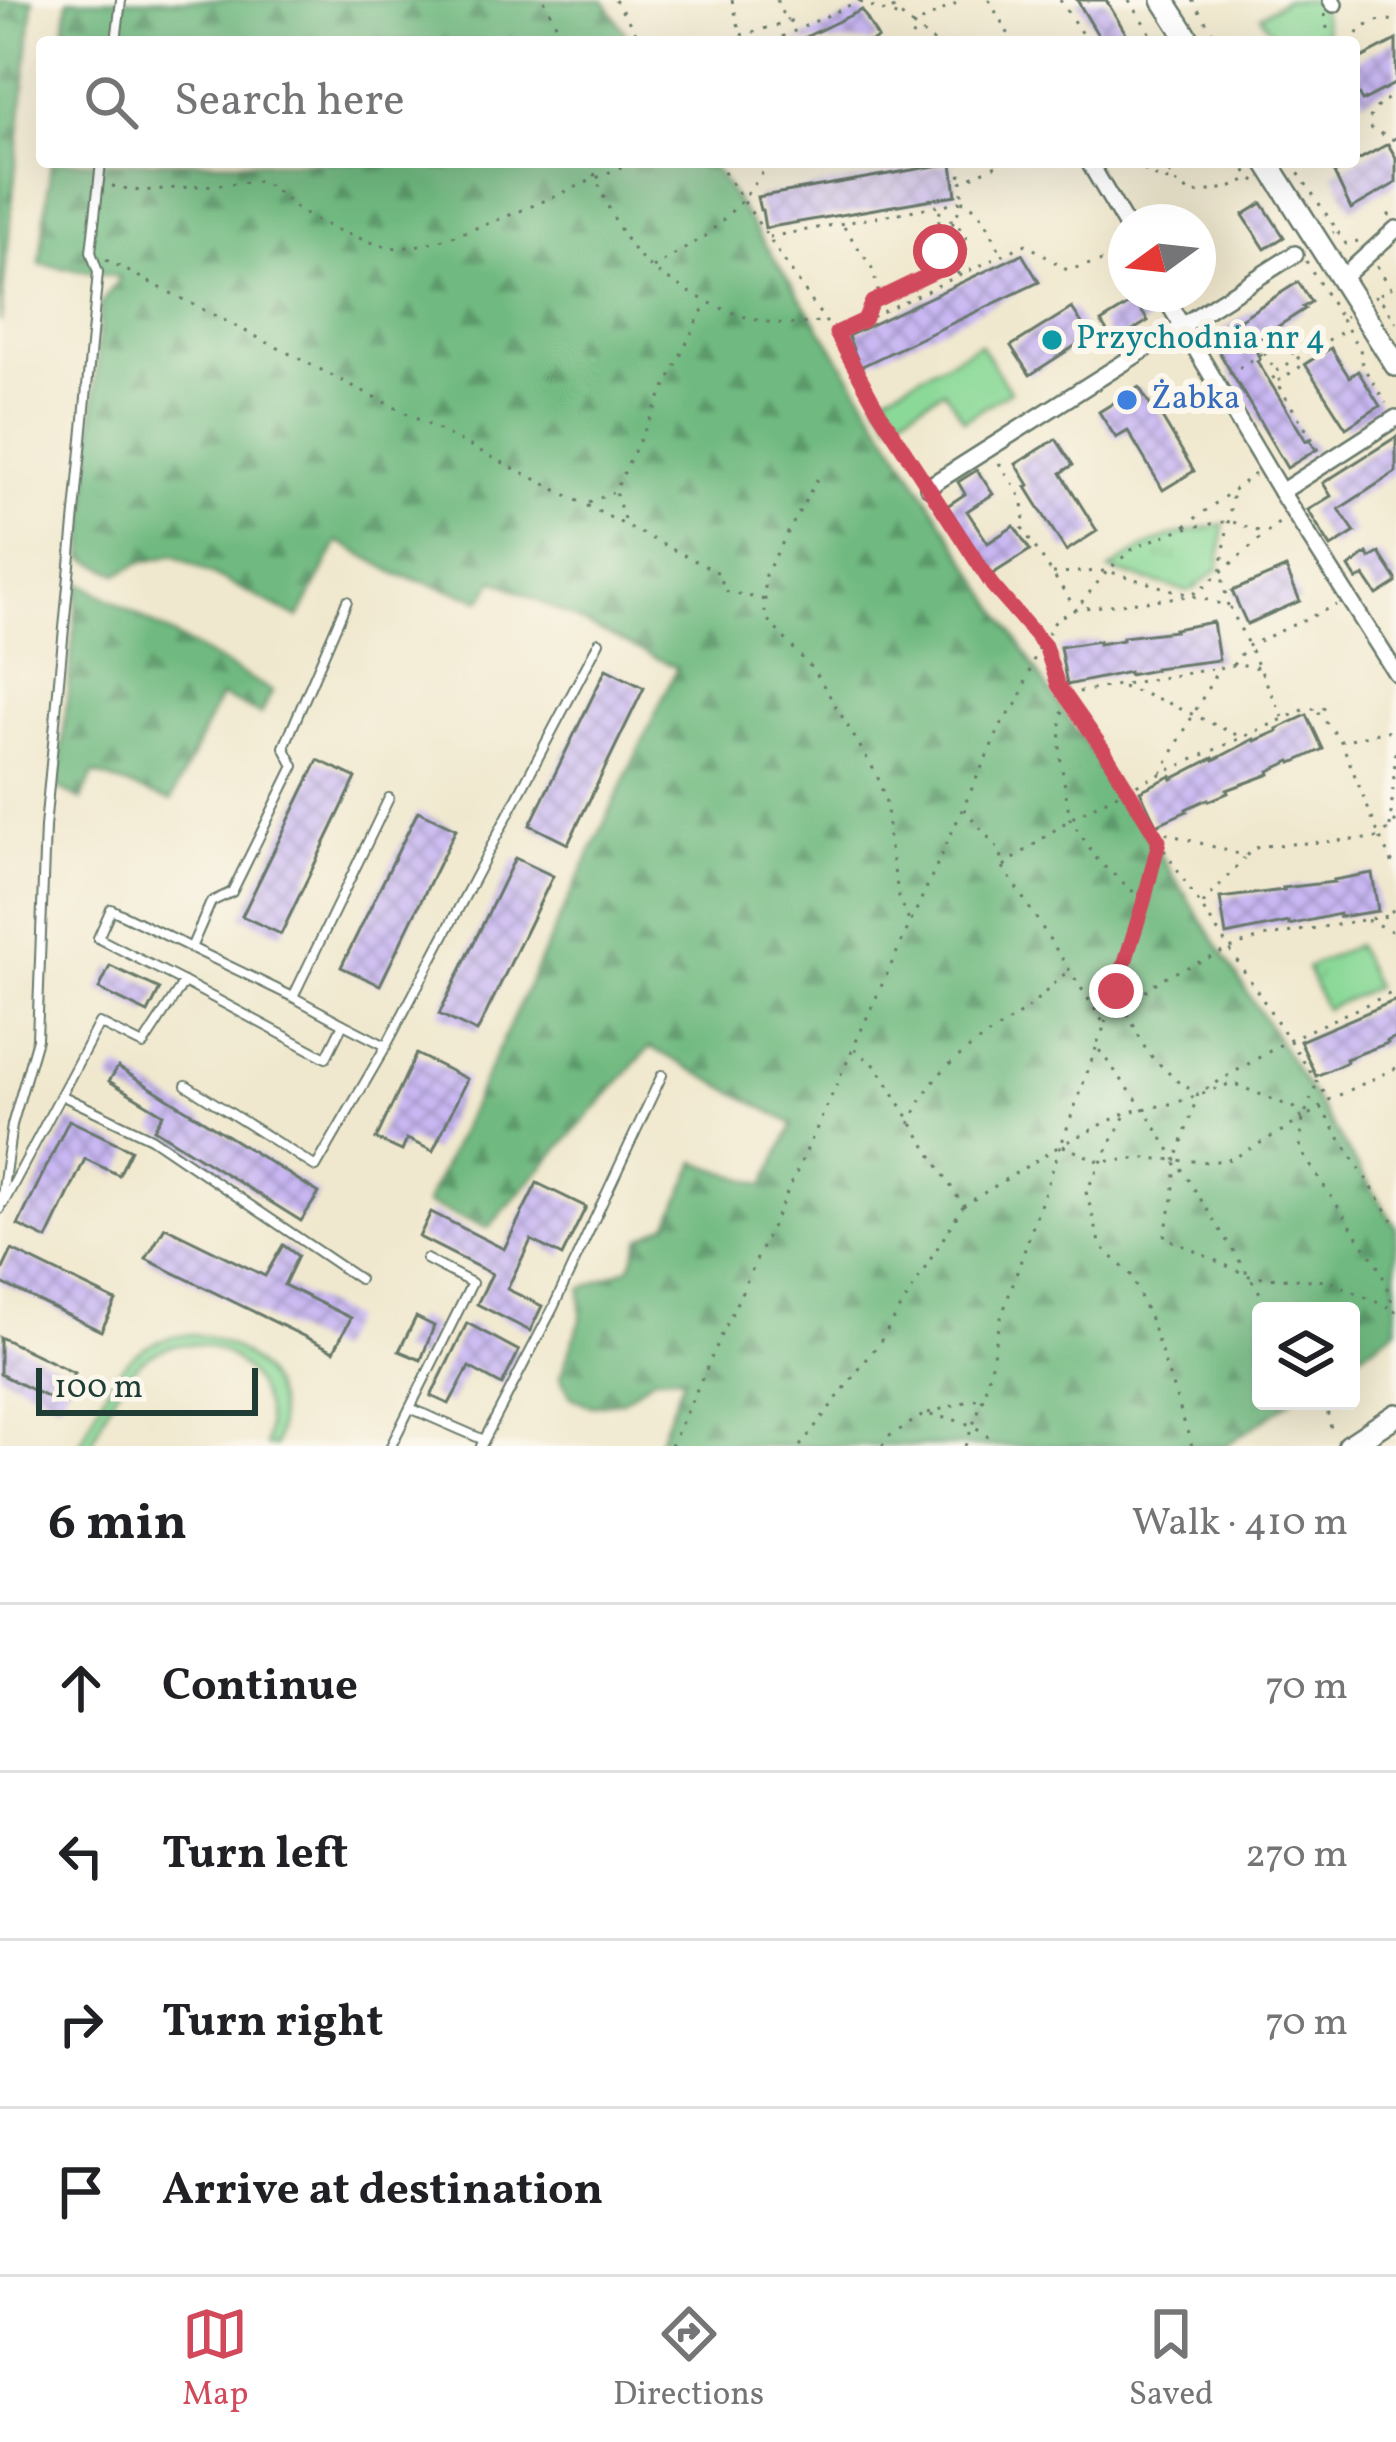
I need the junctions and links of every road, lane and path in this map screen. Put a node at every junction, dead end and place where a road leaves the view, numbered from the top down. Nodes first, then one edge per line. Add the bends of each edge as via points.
1 (121, 0) edge
2 (555, 0) edge
3 (615, 0) edge
4 (731, 0) edge
5 (777, 0) edge
6 (860, 0) edge
7 (883, 0) edge
8 (962, 0) edge
9 (989, 0) edge
10 (1060, 0) edge
11 (1130, 0) edge
12 (1163, 0) edge
13 (1192, 0) edge
14 (545, 2) edge
15 (1332, 2) edge
16 (905, 19) junction
17 (788, 20) junction
18 (1396, 22) edge
19 (913, 26) junction
20 (799, 29) junction
21 (117, 36) edge
22 (562, 36) edge
23 (638, 36) edge
24 (784, 36) edge
25 (912, 36) edge
26 (926, 36) edge
27 (1010, 36) edge
28 (1083, 36) edge
29 (1152, 36) edge
30 (1186, 36) edge
31 (1215, 36) edge
32 (1328, 36) edge
33 (1355, 36) edge
34 (1396, 95) edge
35 (1395, 138) edge
36 (1396, 148) edge
37 (100, 168) edge
38 (592, 168) edge
39 (618, 168) edge
40 (721, 168) edge
41 (766, 168) edge
42 (959, 168) edge
43 (991, 168) edge
44 (1093, 168) edge
45 (1142, 168) edge
46 (1167, 168) edge
47 (1296, 168) edge
48 (1260, 170) edge
49 (596, 178) junction
50 (962, 182) junction
51 (1175, 182) junction
52 (99, 184) junction
53 (742, 201) junction
54 (963, 201) junction
55 (1114, 204) edge
56 (941, 206) junction
57 (1396, 208) edge
58 (952, 220) junction
59 (937, 222) junction
60 (1390, 224) edge
61 (843, 225) junction
62 (767, 237) junction
63 (1327, 237) junction
64 (1360, 241) dead end
65 (91, 251) junction
66 (940, 251) junction
67 (1001, 254) junction
68 (1295, 254) dead end
69 (1108, 259) edge
70 (1376, 265) dead end
71 (947, 266) junction
72 (653, 268) junction
73 (958, 274) junction
74 (1341, 279) junction
75 (1378, 295) dead end
76 (872, 302) junction
77 (706, 304) junction
78 (1174, 312) edge
79 (1341, 319) dead end
80 (864, 320) junction
81 (825, 321) junction
82 (1182, 326) junction
83 (1347, 329) junction
84 (836, 333) junction
85 (1264, 352) junction
86 (1307, 353) junction
87 (1300, 357) junction
88 (1396, 365) edge
89 (1286, 366) junction
90 (1276, 372) junction
91 (1292, 374) junction
92 (1222, 378) dead end
93 (1276, 382) junction
94 (1395, 418) edge
95 (1320, 451) dead end
96 (997, 458) dead end
97 (1256, 473) dead end
98 (817, 479) dead end
99 (928, 487) junction
100 (1233, 490) junction
101 (615, 491) junction
102 (1281, 492) junction
103 (586, 504) junction
104 (1294, 512) junction
105 (1227, 521) junction
106 (625, 523) junction
107 (1181, 530) junction
108 (1266, 533) junction
109 (1107, 571) junction
110 (1221, 571) junction
111 (1051, 573) junction
112 (1192, 594) junction
113 (1347, 598) junction
114 (765, 600) junction
115 (347, 601) dead end
116 (1228, 606) junction
117 (1076, 609) junction
118 (599, 642) dead end
119 (1043, 644) junction
120 (1250, 645) junction
121 (1233, 665) junction
122 (1219, 668) junction
123 (1260, 668) junction
124 (1396, 673) edge
125 (1118, 685) junction
126 (1066, 694) junction
127 (1071, 701) junction
128 (1333, 705) dead end
129 (1316, 711) junction
130 (1194, 714) junction
131 (1284, 719) junction
132 (1396, 729) edge
133 (1242, 738) junction
134 (1341, 741) junction
135 (1396, 749) edge
136 (1160, 775) junction
137 (1126, 789) junction
138 (389, 798) dead end
139 (963, 807) junction
140 (1070, 820) junction
141 (1396, 821) edge
142 (1390, 827) junction
143 (1151, 829) junction
144 (1380, 838) junction
145 (1159, 841) junction
146 (1246, 856) junction
147 (1003, 867) junction
148 (1396, 870) edge
149 (1144, 901) junction
150 (1202, 905) junction
151 (1396, 910) edge
152 (1366, 919) junction
153 (911, 925) junction
154 (1396, 932) edge
155 (191, 948) junction
156 (1230, 950) junction
157 (1069, 970) junction
158 (184, 982) junction
159 (1116, 991) junction
160 (1396, 991) edge
161 (293, 997) junction
162 (1127, 1007) junction
163 (343, 1024) junction
164 (1105, 1025) junction
165 (1290, 1039) junction
166 (386, 1046) junction
167 (1096, 1046) junction
168 (853, 1048) junction
169 (1396, 1068) edge
170 (662, 1075) dead end
171 (1317, 1081) junction
172 (186, 1084) dead end
173 (61, 1094) junction
174 (1198, 1094) junction
175 (1329, 1100) junction
176 (1320, 1107) junction
177 (1143, 1108) junction
178 (1127, 1112) junction
179 (1303, 1119) junction
180 (910, 1124) junction
181 (1061, 1145) junction
182 (1176, 1160) junction
183 (1101, 1162) junction
184 (963, 1206) junction
185 (0, 1209) edge
186 (1396, 1225) edge
187 (425, 1259) dead end
188 (1249, 1276) junction
189 (359, 1279) dead end
190 (1266, 1302) edge
191 (1395, 1312) edge
192 (984, 1396) junction
193 (410, 1408) junction
194 (1328, 1410) edge
195 (925, 1414) junction
196 (1396, 1415) edge
197 (973, 1425) junction
198 (1340, 1440) edge
199 (483, 1443) edge
200 (391, 1446) edge
201 (671, 1446) edge
202 (800, 1446) edge
203 (882, 1446) edge
204 (965, 1446) edge
205 (995, 1446) edge
206 (1192, 1446) edge

1 - 21 lane
2 - 14 path
3 - 23 path
4 - 17 path via 741,35
5 - 17 path
6 - 16 path
6 - 20 path
7 - 16 path
8 - 19 path
9 - 27 path
10 - 28 path
11 - 29 path
12 - 30 street
13 - 31 path
14 - 22 path
15 - 32 path
16 - 19 path
17 - 20 path
18 - 33 path via 1382,19
19 - 25 path
19 - 26 path
20 - 24 path
34 - 35 path via 1369,118 1372,129
35 - 36 path
37 - 52 lane
38 - 49 path
39 - 49 path
40 - 53 path
41 - 53 path
42 - 50 path
43 - 50 path
44 - 55 street
45 - 51 path
46 - 51 path
47 - 63 path
48 - 51 path via 1192,194
48 - 63 street
49 - 52 path via 442,241 394,249 299,211 260,181 140,191
49 - 72 path via 616,226
50 - 54 path
52 - 65 lane
53 - 62 path
53 - 72 path via 707,235
54 - 56 path
54 - 58 path
54 - 67 path via 985,220
56 - 59 path
56 - 61 path
57 - 60 path
58 - 59 path
58 - 66 path
58 - 71 path via 968,242 965,255
59 - 66 path
60 - 74 street
61 - 62 path
61 - 76 path via 872,268
62 - 81 path
63 - 64 path
63 - 74 street
65 - 103 path
65 - 185 lane via 98,272 44,827 37,1039
66 - 71 path
67 - 69 path via 1026,244 1067,269
67 - 73 path
68 - 82 street
70 - 75 path via 1391,288
71 - 73 path
71 - 76 path
72 - 77 path
73 - 80 path
74 - 88 street
76 - 80 path
77 - 81 path via 765,322
77 - 101 path
78 - 82 street
79 - 83 path
80 - 84 path
81 - 84 path
82 - 99 street
82 - 102 street
83 - 86 path
83 - 94 path
84 - 99 path
85 - 87 path via 1276,345
85 - 90 path
85 - 92 path
86 - 87 path
86 - 91 path via 1311,360
87 - 89 path
89 - 90 path
89 - 91 path
90 - 93 path
91 - 93 path
93 - 95 path
94 - 102 street
96 - 111 path via 1025,504 1022,526
97 - 100 path
98 - 114 path via 765,575
99 - 119 path via 992,585
100 - 105 path
100 - 107 path
101 - 103 path
101 - 106 path
102 - 104 street
103 - 106 path
104 - 108 path
104 - 113 street
105 - 107 path
105 - 108 path
105 - 110 path
106 - 114 path via 719,573 725,592
107 - 109 path via 1135,547
108 - 110 path
109 - 111 path
109 - 112 path
109 - 117 path
110 - 112 path
110 - 116 path
111 - 117 path
112 - 116 path
112 - 117 path
113 - 120 path
113 - 124 street
114 - 153 path via 764,616 816,673 877,775
115 - 155 lane via 284,746 294,766 232,892 211,902
116 - 120 path
117 - 119 path via 1058,618
118 - 166 lane
119 - 126 path
119 - 139 path
120 - 121 path
120 - 123 path
121 - 122 path
121 - 123 path
122 - 125 path
122 - 130 path
123 - 131 path
125 - 126 path
125 - 130 path
126 - 127 path
127 - 137 path
127 - 140 path via 1061,714 1060,756
128 - 129 path
129 - 131 path
129 - 134 path
130 - 133 path
130 - 136 path
131 - 133 path
132 - 134 path
133 - 136 path
134 - 144 path
135 - 142 path
136 - 137 path
137 - 140 path
137 - 143 path
138 - 161 lane
139 - 147 path via 1001,852
139 - 153 path
140 - 147 path
140 - 149 path via 1099,862
141 - 142 path
142 - 144 path
143 - 145 path
143 - 146 path
144 - 146 path via 1262,847
144 - 148 path
145 - 149 path
145 - 150 path
146 - 150 path
147 - 157 path
149 - 159 path
150 - 156 path
151 - 152 path
152 - 154 path
152 - 156 path
153 - 168 path
155 - 158 lane via 111,909 98,938
155 - 161 lane
156 - 162 path via 1162,978
156 - 165 path
157 - 164 path
157 - 180 path via 946,1067
158 - 163 lane via 326,1058
158 - 173 lane via 143,1046 99,1023
159 - 162 path
159 - 164 path
160 - 165 path
161 - 163 lane
162 - 174 path via 1147,1052
163 - 166 lane
164 - 167 path
165 - 171 path
165 - 174 path
166 - 172 lane via 316,1167
167 - 177 path
167 - 181 path
168 - 180 path via 877,1066
168 - 201 path
169 - 175 path
170 - 199 lane
171 - 175 path
171 - 179 path
173 - 185 lane
173 - 189 lane via 151,1138
174 - 177 path
174 - 179 path via 1232,1083
174 - 182 path
175 - 176 path
176 - 179 path
176 - 186 path
177 - 178 path
177 - 182 path
178 - 181 path
178 - 183 path
179 - 182 path via 1232,1159
179 - 191 path via 1300,1150 1381,1271
180 - 184 path
181 - 183 path
181 - 184 path
181 - 192 path via 1001,1318
182 - 183 path
182 - 188 path
182 - 188 path via 1164,1237
183 - 206 path via 1086,1192 1101,1246 1131,1275
184 - 202 path via 880,1342
187 - 193 lane via 472,1283
188 - 190 path
188 - 191 path via 1329,1281
192 - 195 path
192 - 197 path
193 - 199 lane
193 - 200 lane
194 - 198 path
195 - 197 path
195 - 203 path
196 - 198 street
197 - 204 path
197 - 205 path

